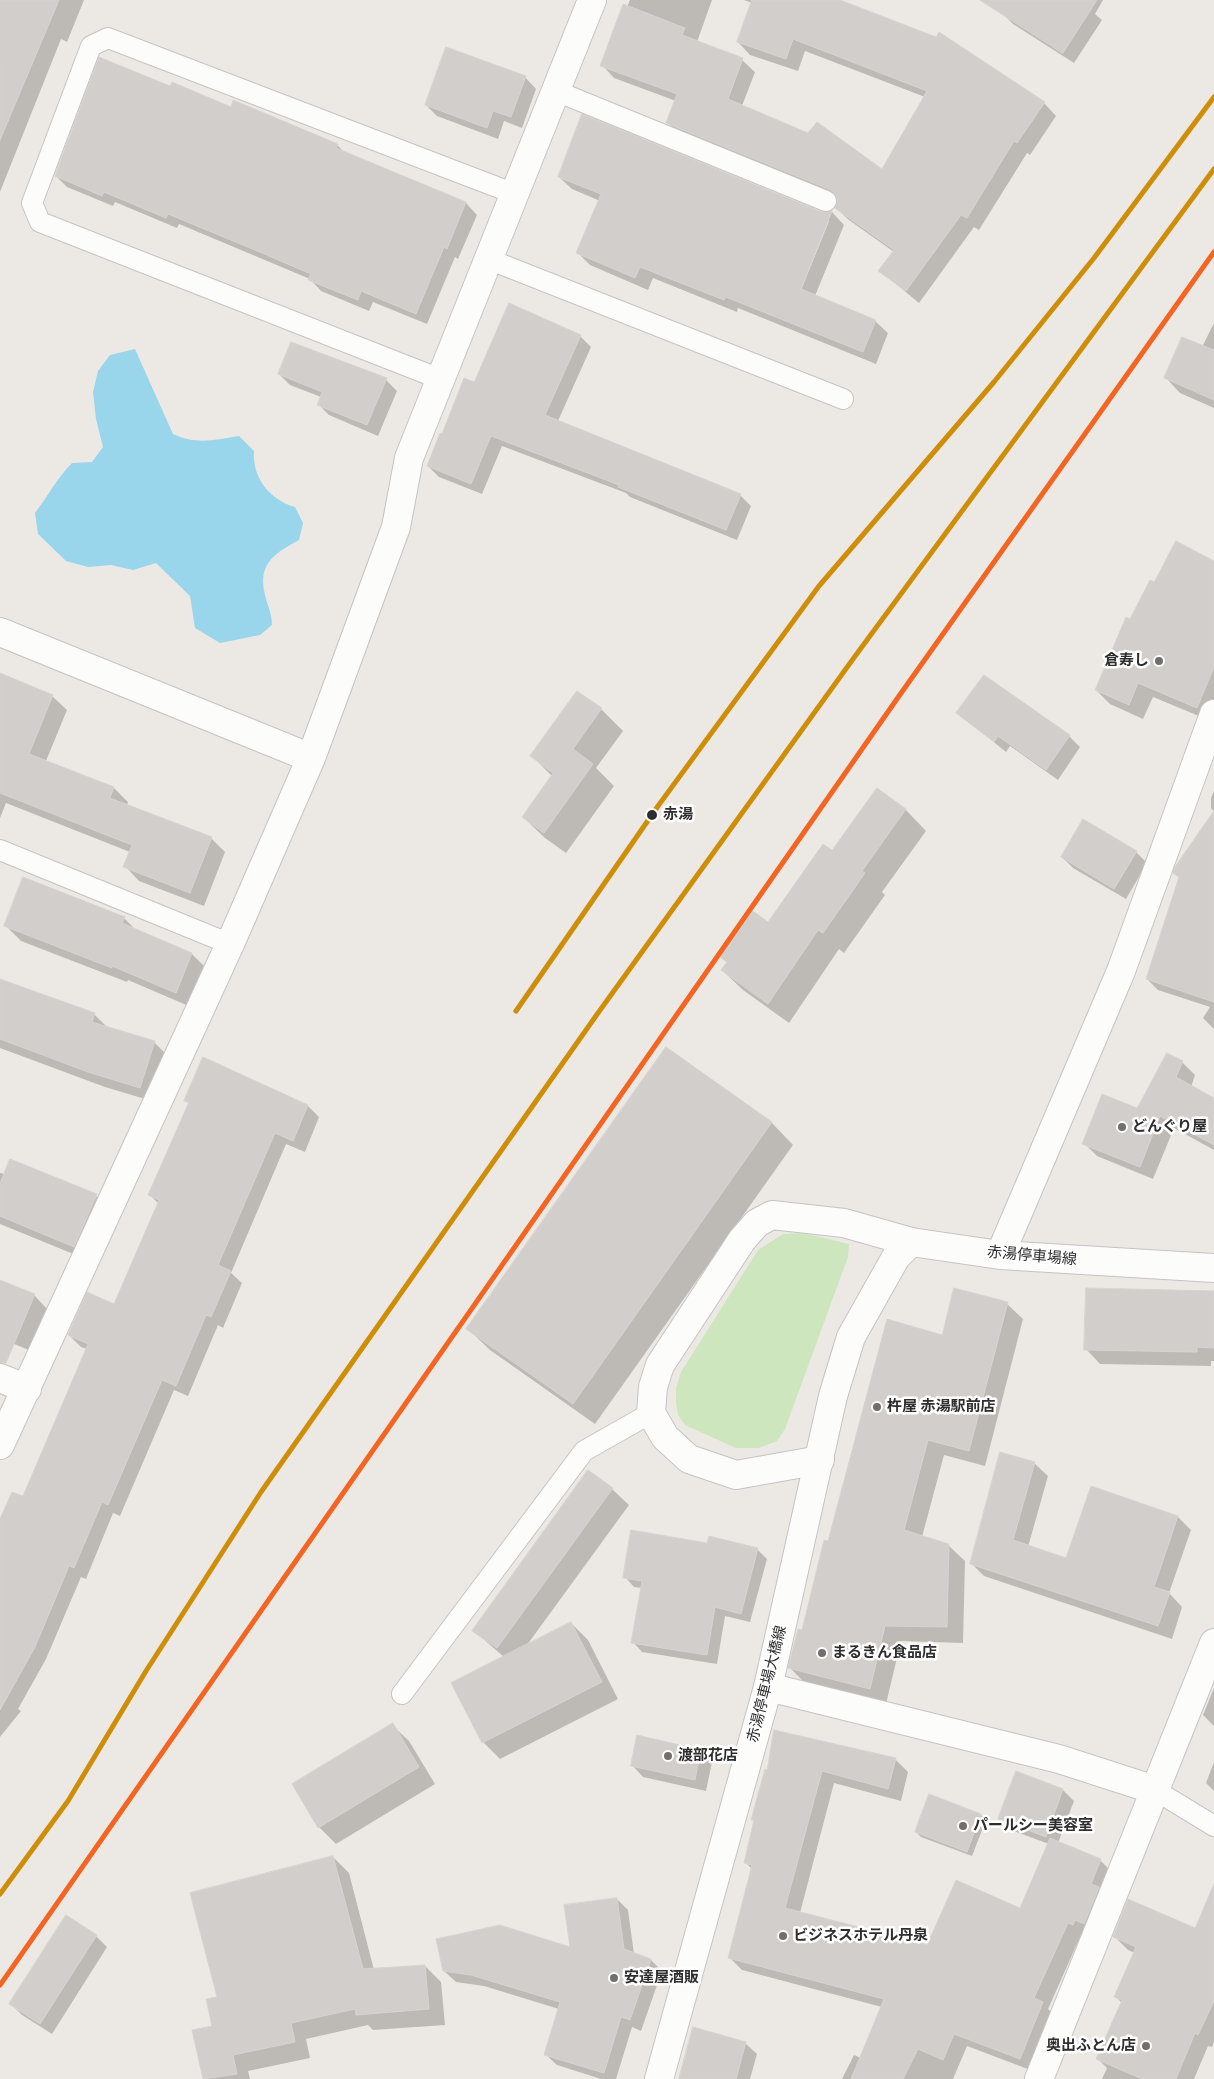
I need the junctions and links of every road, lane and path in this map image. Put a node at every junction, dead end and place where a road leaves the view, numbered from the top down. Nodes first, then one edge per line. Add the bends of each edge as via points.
1 (592, 0) edge
2 (556, 91) junction
3 (515, 194) junction
4 (826, 201) dead end
5 (488, 259) junction
6 (440, 379) junction
7 (843, 399) dead end
8 (0, 632) edge
9 (1214, 714) edge
10 (311, 758) junction
11 (0, 850) edge
12 (230, 944) junction
13 (911, 1242) junction
14 (1000, 1255) junction
15 (1214, 1268) edge
16 (0, 1378) edge
17 (27, 1389) junction
18 (651, 1413) junction
19 (0, 1445) edge
20 (820, 1460) junction
21 (1214, 1643) edge
22 (768, 1687) junction
23 (402, 1694) dead end
24 (1155, 1790) junction
25 (1214, 1826) edge
26 (659, 2079) edge
27 (1039, 2079) edge

1 - 2 street
2 - 3 street
2 - 4 lane
3 - 5 street
3 - 6 lane via 108,38 92,46 32,203 40,222
5 - 6 street
5 - 7 lane
6 - 10 street via 409,458 396,527
8 - 10 street
9 - 14 street via 1121,970
10 - 12 street
11 - 12 lane
12 - 17 street
13 - 14 street, 赤湯停車場線
13 - 18 street, 赤湯停車場線 via 844,1223 805,1217 772,1215 757,1223 742,1240 660,1365 653,1387
13 - 20 street, 赤湯停車場大橋線 via 896,1257 851,1337
14 - 15 street, 赤湯停車場線
16 - 17 street
17 - 19 street
18 - 20 street via 665,1436 689,1459 736,1475
18 - 23 lane via 584,1451
20 - 22 street, 赤湯停車場大橋線
21 - 24 street
22 - 24 street via 1058,1759
22 - 26 street, 赤湯停車場大橋線
24 - 25 lane
24 - 27 street

